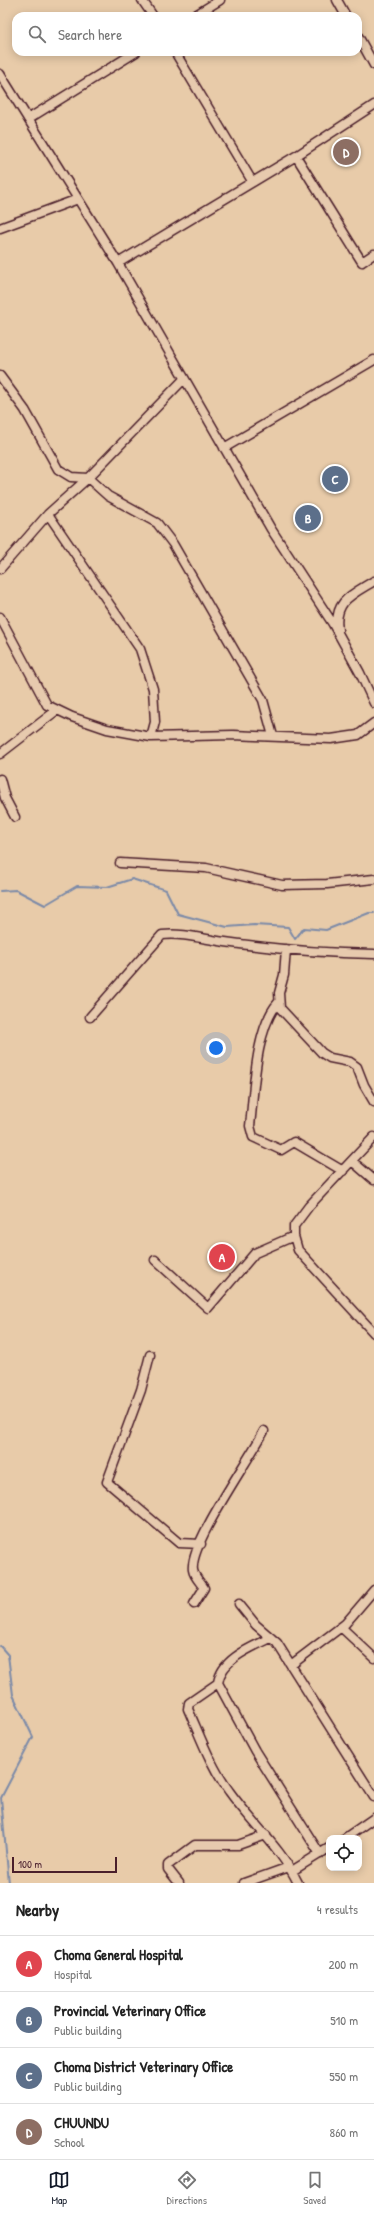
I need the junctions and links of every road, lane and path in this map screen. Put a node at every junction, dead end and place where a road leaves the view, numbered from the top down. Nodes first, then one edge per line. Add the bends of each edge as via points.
1 (142, 0) edge
2 (220, 0) edge
3 (337, 0) edge
4 (150, 12) edge
5 (200, 12) edge
6 (344, 12) edge
7 (362, 43) edge
8 (130, 56) edge
9 (177, 56) edge
10 (374, 64) edge
11 (0, 74) edge
12 (374, 105) edge
13 (28, 119) junction
14 (296, 156) junction
15 (252, 181) junction
16 (78, 199) junction
17 (0, 228) edge
18 (374, 254) edge
19 (118, 264) junction
20 (374, 360) edge
21 (0, 376) edge
22 (184, 379) junction
23 (224, 448) junction
24 (88, 478) junction
25 (48, 514) junction
26 (0, 569) edge
27 (374, 581) edge
28 (0, 617) edge
29 (339, 635) junction
30 (374, 703) edge
31 (57, 710) junction
32 (374, 723) edge
33 (273, 736) junction
34 (151, 737) junction
35 (0, 754) edge
36 (0, 779) edge
37 (15, 817) dead end
38 (120, 863) dead end
39 (374, 879) edge
40 (286, 949) junction
41 (374, 954) edge
42 (278, 1003) junction
43 (90, 1017) dead end
44 (374, 1102) edge
45 (374, 1137) edge
46 (352, 1161) junction
47 (343, 1171) junction
48 (374, 1180) edge
49 (294, 1236) junction
50 (155, 1260) dead end
51 (374, 1333) edge
52 (150, 1355) dead end
53 (264, 1431) dead end
54 (201, 1544) junction
55 (374, 1590) edge
56 (194, 1604) dead end
57 (239, 1604) dead end
58 (342, 1627) junction
59 (271, 1638) junction
60 (374, 1658) edge
61 (291, 1665) junction
62 (218, 1682) junction
63 (374, 1797) edge
64 (374, 1818) edge
65 (266, 1835) junction
66 (348, 1835) edge
67 (326, 1850) edge
68 (320, 1854) junction
69 (291, 1869) junction
70 (179, 1883) edge
71 (244, 1883) edge
72 (298, 1883) edge

1 - 4 street
2 - 5 street
3 - 6 street
7 - 10 street
8 - 13 street
9 - 15 street
11 - 13 street
12 - 14 street
13 - 16 street
14 - 15 street
14 - 18 street via 362,262
15 - 19 street
16 - 17 street
16 - 19 street
19 - 22 street
20 - 23 street
21 - 24 street via 25,410 58,469 71,477
22 - 23 street
22 - 24 street
23 - 29 street via 271,529
24 - 25 street
24 - 33 street via 108,496 157,523 173,544 263,700
25 - 26 street
25 - 34 street via 140,650 154,696 155,722
27 - 29 street via 348,597 338,609 336,620
28 - 31 street via 47,705
29 - 30 street
31 - 34 street via 108,728
31 - 35 street
32 - 33 street via 358,734 331,739
33 - 34 street
36 - 37 street via 5,798
38 - 39 street via 206,868 282,885
40 - 41 street
40 - 42 street
40 - 43 street via 224,942 180,933 162,935
42 - 44 street via 288,1019 322,1053 330,1058 350,1062 357,1067
42 - 47 street via 270,1012 258,1052 250,1126 253,1137 281,1150 294,1142
45 - 46 street
46 - 47 street
46 - 48 street
47 - 49 street via 309,1206 294,1226
49 - 50 street via 255,1253 208,1308
49 - 51 street via 298,1250
52 - 54 street via 141,1390 107,1482 179,1543
53 - 54 street
54 - 56 street via 193,1569 204,1588
55 - 58 street
57 - 59 street via 256,1625
58 - 60 street
58 - 61 street
59 - 61 street
59 - 62 street via 233,1659
61 - 63 street
62 - 65 street via 189,1703 188,1709 226,1787
62 - 68 street via 255,1751
64 - 66 street
65 - 69 street
65 - 70 street via 238,1845 198,1844 188,1848 168,1865 168,1869
67 - 68 street
68 - 69 street
69 - 71 street
69 - 72 street

